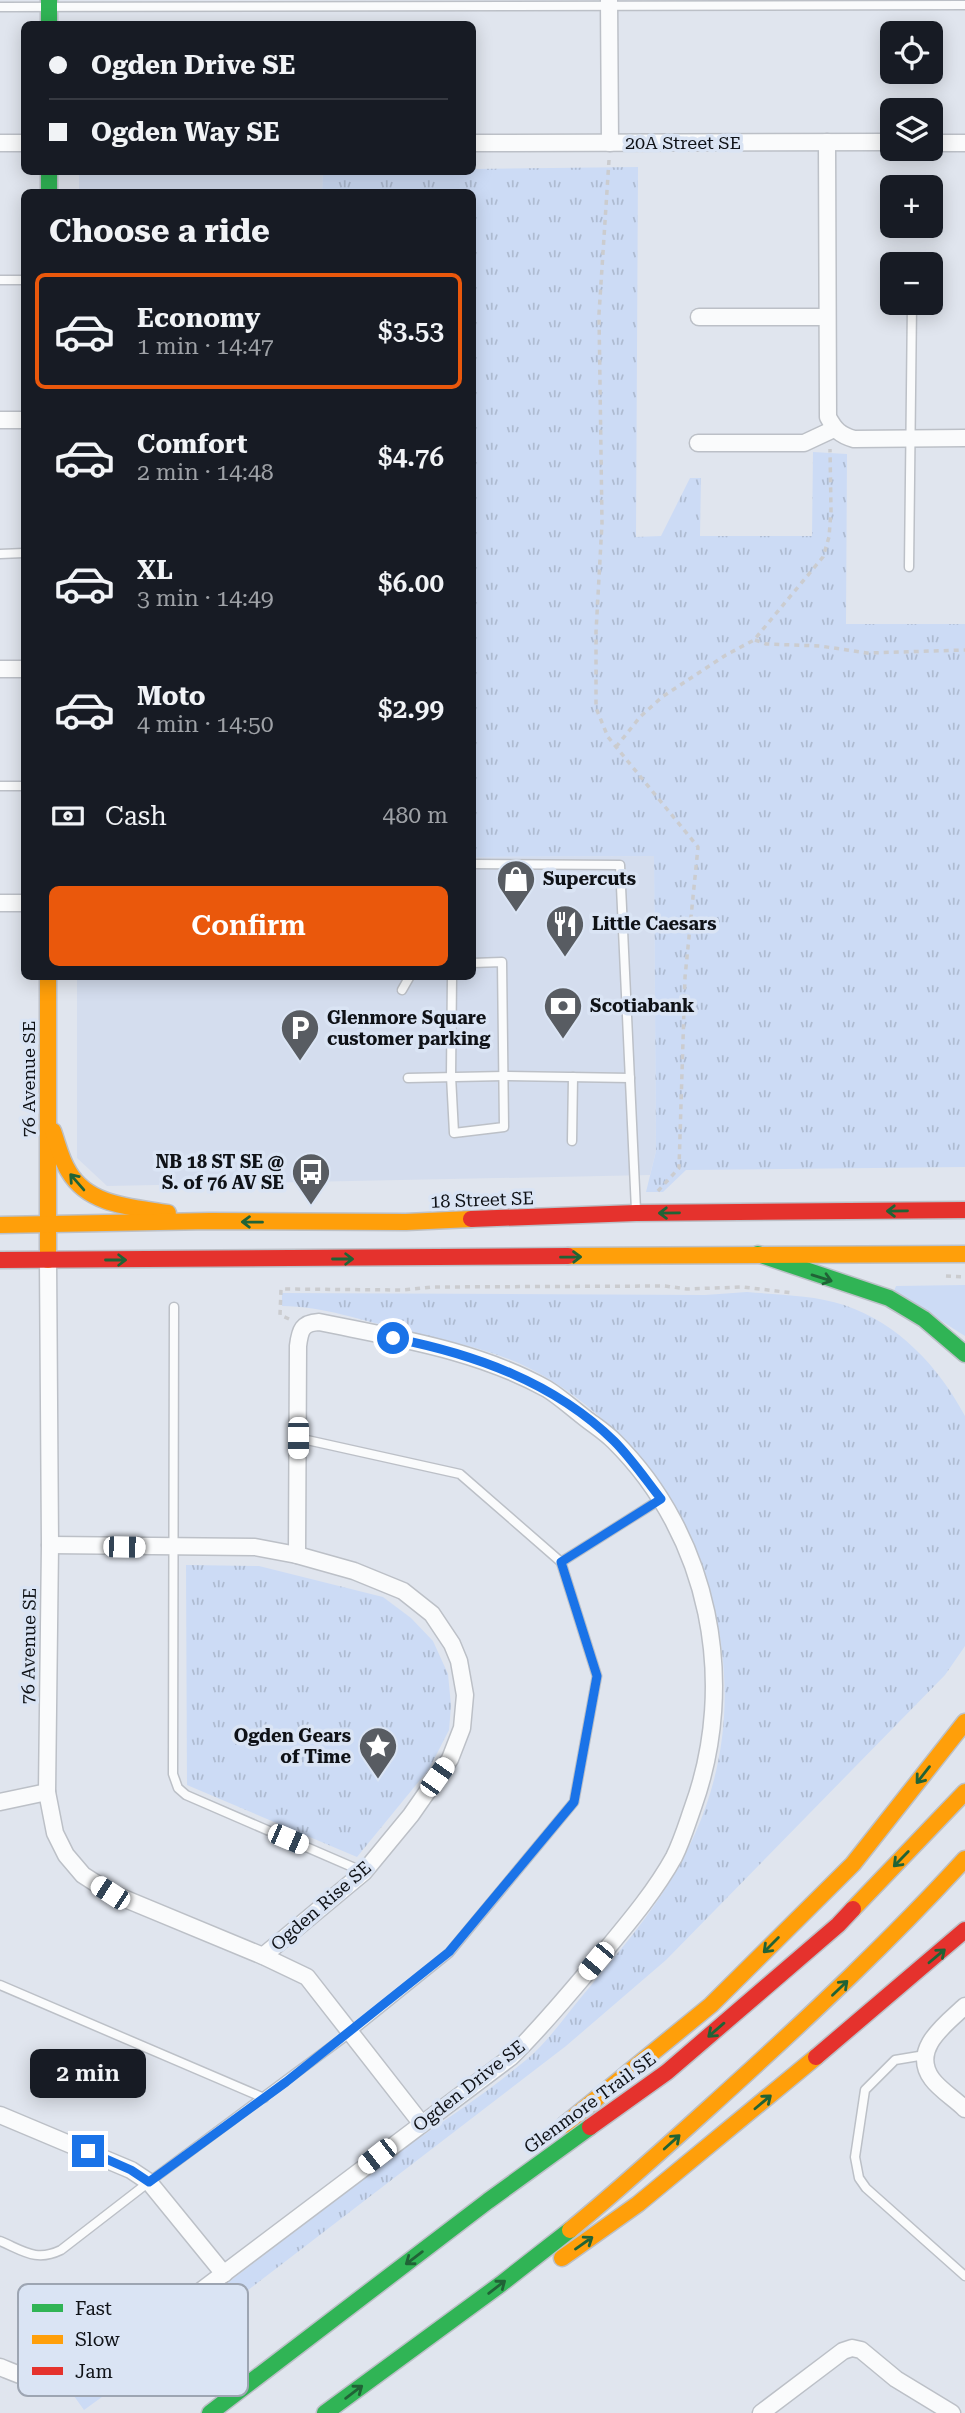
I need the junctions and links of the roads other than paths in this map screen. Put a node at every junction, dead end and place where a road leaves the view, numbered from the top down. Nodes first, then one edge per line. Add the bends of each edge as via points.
1 (609, 3) edge
2 (49, 4) edge
3 (965, 5) edge
4 (0, 7) edge
5 (827, 142) junction
6 (880, 142) edge
7 (0, 143) edge
8 (21, 143) edge
9 (476, 143) edge
10 (610, 143) junction
11 (943, 143) edge
12 (965, 143) edge
13 (0, 280) edge
14 (21, 280) edge
15 (912, 315) edge
16 (699, 317) dead end
17 (826, 317) junction
18 (0, 420) edge
19 (21, 420) edge
20 (835, 429) junction
21 (911, 438) junction
22 (965, 438) edge
23 (698, 443) dead end
24 (21, 553) edge
25 (0, 554) edge
26 (909, 567) dead end
27 (0, 669) edge
28 (21, 670) edge
29 (0, 786) edge
30 (21, 786) edge
31 (476, 864) edge
32 (0, 903) edge
33 (21, 903) edge
34 (476, 963) edge
35 (48, 980) edge
36 (408, 980) edge
37 (452, 980) edge
38 (402, 990) dead end
39 (451, 1076) junction
40 (504, 1076) junction
41 (573, 1077) junction
42 (408, 1078) dead end
43 (630, 1078) junction
44 (48, 1115) junction
45 (572, 1141) dead end
46 (965, 1210) edge
47 (636, 1213) junction
48 (210, 1222) junction
49 (47, 1224) junction
50 (0, 1225) edge
51 (758, 1254) junction
52 (965, 1254) edge
53 (0, 1260) edge
54 (48, 1260) junction
55 (174, 1307) dead end
56 (965, 1353) edge
57 (298, 1438) junction
58 (661, 1499) junction
59 (50, 1545) junction
60 (173, 1548) junction
61 (297, 1556) junction
62 (561, 1562) junction
63 (965, 1722) edge
64 (47, 1792) junction
65 (965, 1792) edge
66 (0, 1802) edge
67 (965, 1859) edge
68 (364, 1872) junction
69 (965, 1930) edge
70 (263, 1956) junction
71 (0, 1985) edge
72 (965, 2006) edge
73 (351, 2032) junction
74 (925, 2055) junction
75 (264, 2098) junction
76 (965, 2109) edge
77 (0, 2115) edge
78 (421, 2123) junction
79 (149, 2182) junction
80 (488, 2202) junction
81 (0, 2241) edge
82 (224, 2274) junction
83 (965, 2276) edge
84 (211, 2284) edge
85 (0, 2367) edge
86 (382, 2370) junction
87 (18, 2373) edge
88 (248, 2384) edge
89 (232, 2396) edge
90 (210, 2413) edge
91 (325, 2413) edge
92 (761, 2413) edge
93 (952, 2413) edge

1 - 2 lane
1 - 3 lane
1 - 10 street
2 - 4 lane
5 - 6 street, 20A Street SE
5 - 10 street, 20A Street SE
5 - 17 street
7 - 8 street
9 - 10 street, 20A Street SE
11 - 12 street
13 - 14 lane
15 - 21 lane
16 - 17 street
17 - 20 street via 827,406
18 - 19 street
20 - 21 street via 854,439
20 - 23 street via 804,443
21 - 22 street
21 - 26 lane
24 - 25 lane
27 - 28 street
29 - 30 lane
31 - 43 lane via 620,865
32 - 33 street
34 - 40 lane via 502,962
35 - 44 main road, 76 Avenue SE
36 - 38 lane
37 - 39 lane
39 - 40 lane
39 - 40 lane via 454,1133 504,1127
39 - 42 lane
40 - 41 lane
41 - 43 lane
41 - 45 lane
43 - 47 lane
48 -> 44 main road via 115,1202 83,1190 69,1174
44 - 49 main road, 76 Avenue SE
46 -> 47 main road, 18 Street SE
47 -> 48 main road, 18 Street SE via 435,1222
48 - 49 main road, 18 Street SE
49 - 50 main road, 18 Street SE
49 - 54 main road, 76 Avenue SE
51 - 52 main road
54 -> 51 main road
51 -> 56 main road via 879,1294 934,1325
53 - 54 main road
54 - 59 street, 76 Avenue SE
55 - 60 lane
57 - 58 street, Ogden Drive SE via 300,1333 303,1326 319,1322 418,1343 513,1373 549,1391 613,1440
57 - 61 street
57 - 62 lane via 460,1474
58 - 62 lane
58 - 78 street, Ogden Drive SE via 699,1586 716,1678 704,1777 689,1819 674,1856 653,1889 538,2031 511,2057
59 - 60 street, Ogden Rise SE
59 - 64 street, 76 Avenue SE
60 - 61 street, Ogden Rise SE via 256,1547
60 - 68 lane via 173,1774 178,1788
61 - 68 street, Ogden Rise SE via 354,1571 418,1601 443,1628 463,1679 462,1728 450,1759
62 - 73 lane via 597,1676 574,1802 449,1952
63 -> 80 main road via 853,1864 711,2005 524,2158
64 - 66 street
64 - 70 street, 76 Avenue SE via 55,1833 83,1875 110,1893
65 -> 80 main road, Glenmore Trail SE via 838,1925 798,1960 667,2072
86 -> 67 main road via 510,2277 647,2165 817,2010
68 - 70 street, Ogden Rise SE
86 -> 69 main road via 443,2343 638,2204
70 - 73 street, 76 Avenue SE via 307,1977
71 - 75 lane
72 - 74 street via 934,2035
73 - 75 lane
73 - 78 street, 76 Avenue SE
74 - 76 street via 932,2079
74 - 83 lane via 895,2060 865,2090 855,2157 866,2188
75 - 79 lane
77 - 79 street via 131,2170
78 - 82 street, Ogden Drive SE
79 - 81 lane via 47,2257
79 - 82 street
80 -> 88 main road, Glenmore Trail SE
82 - 84 street, Ogden Drive SE
85 - 87 street, Ogden Drive SE
91 -> 86 main road
89 -> 90 main road, Glenmore Trail SE
92 - 93 street via 852,2348 868,2354 896,2379

